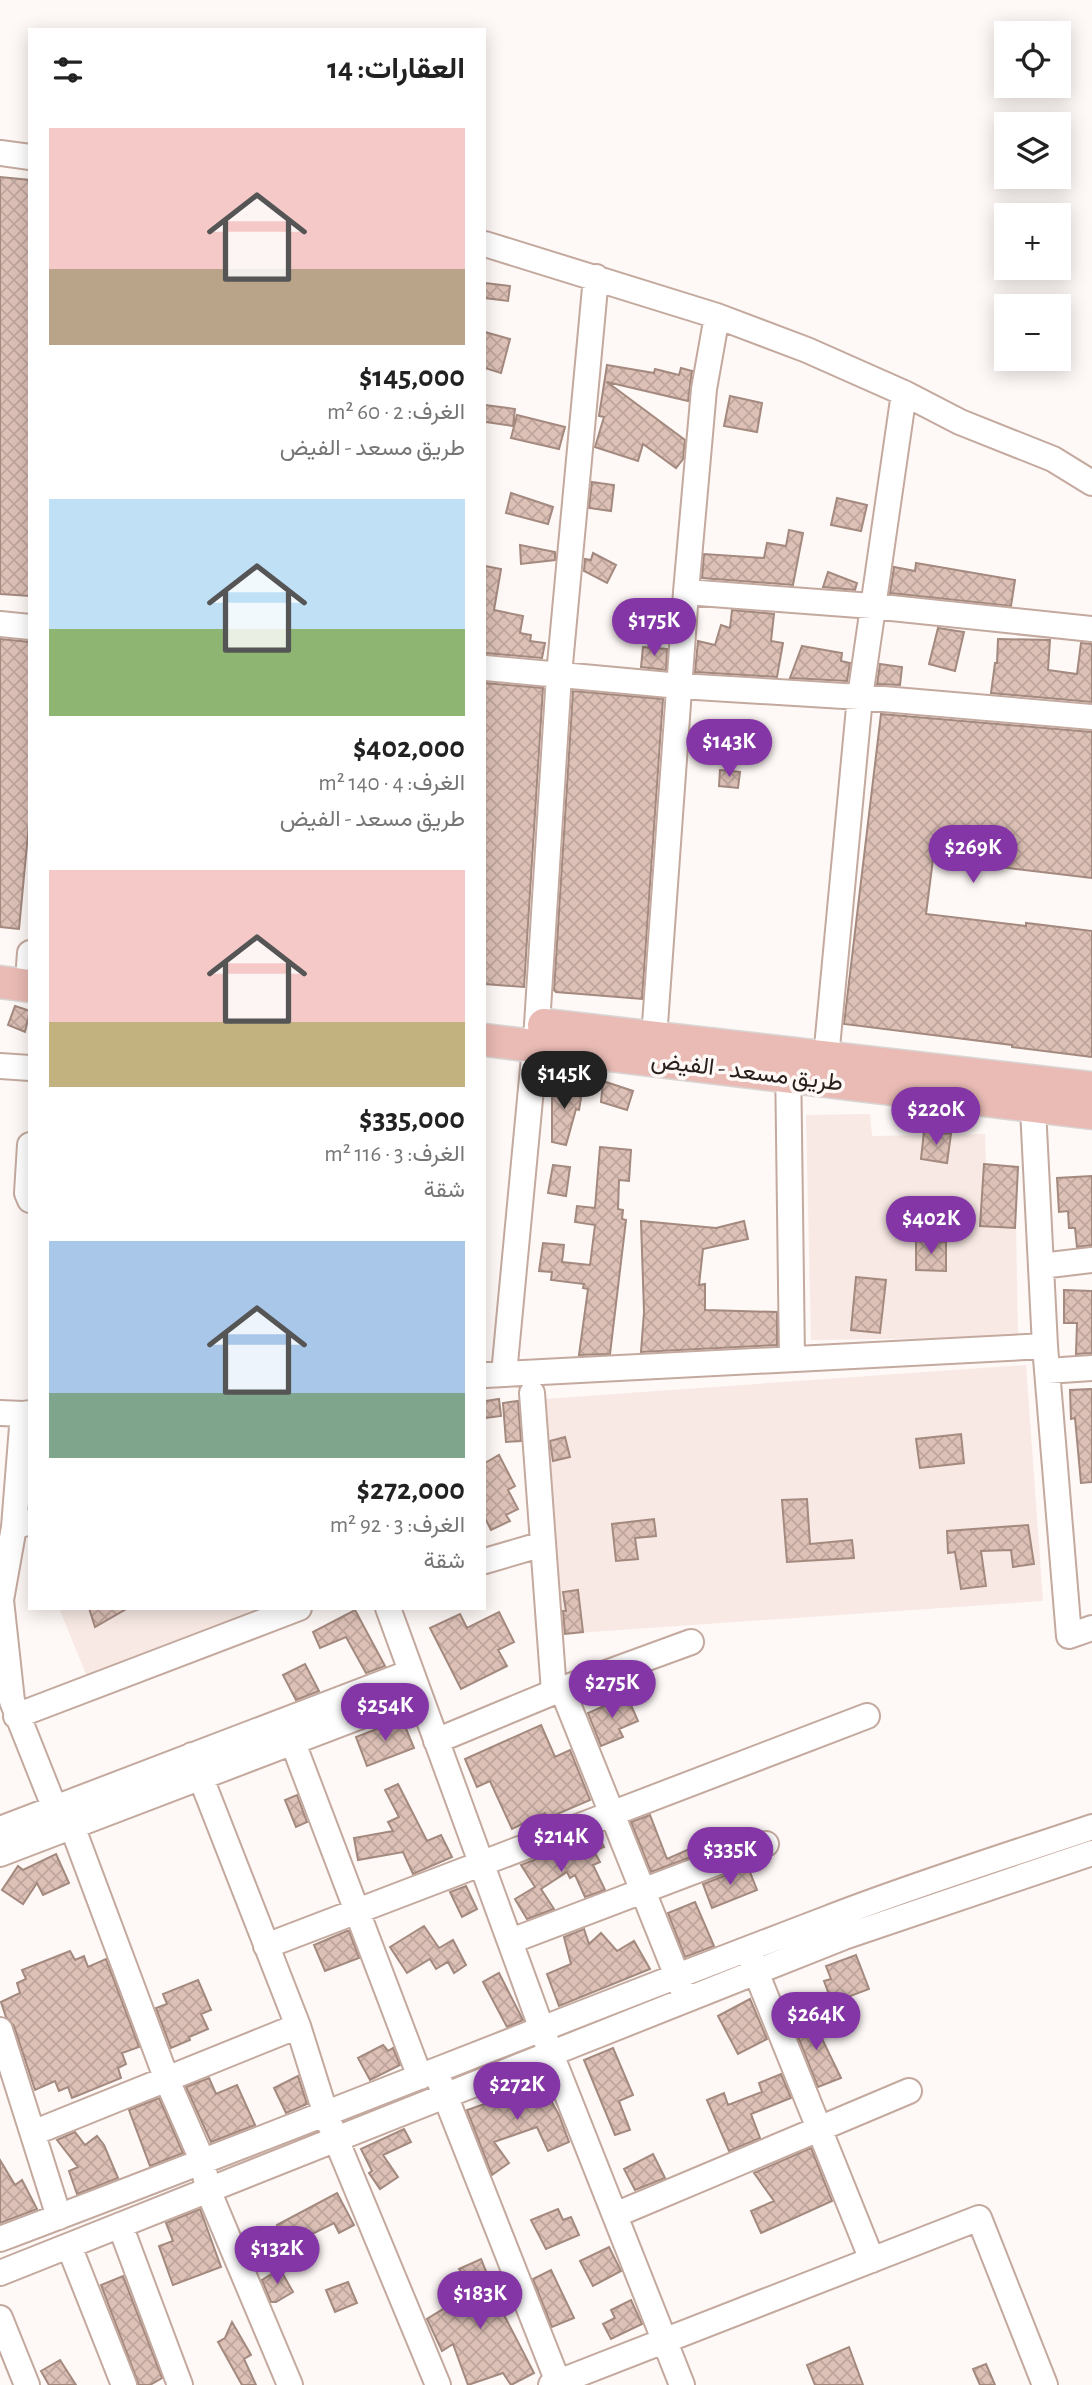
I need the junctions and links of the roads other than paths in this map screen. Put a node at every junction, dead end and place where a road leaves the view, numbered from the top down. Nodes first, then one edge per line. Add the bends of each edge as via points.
1 (0, 153) edge
2 (28, 157) edge
3 (486, 244) edge
4 (596, 277) junction
5 (717, 316) junction
6 (904, 393) junction
7 (1092, 483) edge
8 (686, 592) junction
9 (872, 606) junction
10 (0, 624) edge
11 (28, 626) edge
12 (1092, 629) edge
13 (486, 668) edge
14 (559, 675) junction
15 (680, 686) junction
16 (860, 697) junction
17 (1092, 717) edge
18 (24, 967) edge
19 (0, 982) edge
20 (486, 1018) edge
21 (536, 1035) junction
22 (654, 1038) junction
23 (486, 1040) edge
24 (826, 1058) junction
25 (788, 1065) junction
26 (0, 1066) edge
27 (28, 1068) edge
28 (1092, 1088) edge
29 (1032, 1093) junction
30 (1092, 1113) edge
31 (28, 1177) edge
32 (28, 1195) edge
33 (1092, 1260) edge
34 (1041, 1266) junction
35 (792, 1359) junction
36 (1046, 1359) junction
37 (1092, 1368) edge
38 (494, 1374) edge
39 (532, 1393) dead end
40 (18, 1413) edge
41 (22, 1525) edge
42 (543, 1544) junction
43 (486, 1561) edge
44 (294, 1610) edge
45 (389, 1610) edge
46 (1092, 1628) edge
47 (691, 1643) dead end
48 (415, 1683) junction
49 (558, 1690) junction
50 (16, 1716) junction
51 (867, 1716) dead end
52 (288, 1731) junction
53 (436, 1741) junction
54 (196, 1766) junction
55 (613, 1813) junction
56 (63, 1821) junction
57 (1092, 1827) edge
58 (0, 1829) edge
59 (766, 1844) dead end
60 (1092, 1853) edge
61 (0, 1854) edge
62 (481, 1864) junction
63 (644, 1891) junction
64 (357, 1911) junction
65 (511, 1941) junction
66 (266, 1946) junction
67 (752, 1961) junction
68 (681, 1988) junction
69 (298, 2026) junction
70 (542, 2028) junction
71 (2, 2042) edge
72 (551, 2054) junction
73 (427, 2074) junction
74 (167, 2080) junction
75 (909, 2091) dead end
76 (444, 2096) junction
77 (326, 2115) junction
78 (819, 2129) junction
79 (33, 2133) junction
80 (337, 2140) junction
81 (202, 2160) junction
82 (208, 2190) junction
83 (615, 2215) junction
84 (60, 2217) junction
85 (120, 2225) junction
86 (0, 2239) edge
87 (69, 2246) junction
88 (872, 2260) junction
89 (0, 2273) edge
90 (0, 2318) edge
91 (664, 2341) junction
92 (555, 2384) edge
93 (27, 2385) edge
94 (124, 2385) edge
95 (179, 2385) edge
96 (290, 2385) edge
97 (438, 2385) edge
98 (682, 2385) edge
99 (1045, 2385) edge

1 - 2 street
3 - 4 street
4 - 5 street
4 - 14 street
5 - 6 street
5 - 8 street via 704,390
6 - 7 street via 960,422 1053,459
6 - 9 street
8 - 9 street
8 - 15 street
9 - 12 street
9 - 16 street
10 - 11 street
13 - 14 street
14 - 15 street
14 - 21 street
15 - 16 street
15 - 22 street
16 - 17 street
16 - 24 street
18 - 19 main road
20 - 21 main road, طريق مسعد - الفيض
21 - 22 main road, طريق مسعد - الفيض
21 - 23 main road, طريق مسعد - الفيض
21 - 25 main road, طريق مسعد - الفيض
21 - 38 street
22 - 25 main road, طريق مسعد - الفيض
24 - 25 main road, طريق مسعد - الفيض
24 - 29 main road, طريق مسعد - الفيض
25 - 29 main road, طريق مسعد - الفيض
25 - 35 street
26 - 27 street
28 - 29 main road, طريق مسعد - الفيض
29 - 30 main road, طريق مسعد - الفيض
29 - 34 street
31 - 32 street
33 - 34 street
34 - 36 street
35 - 36 street
35 - 38 street
36 - 37 street
36 - 46 street via 1069,1636
39 - 42 street
40 - 41 street
41 - 50 street via 1,1600
42 - 43 street
42 - 49 street
44 - 50 street
45 - 48 street
47 - 49 street
48 - 52 street
48 - 53 street
49 - 53 street
49 - 55 street
50 - 56 street
51 - 55 street
52 - 54 street
52 - 64 street
53 - 62 street
54 - 56 street
54 - 66 street
55 - 62 street
55 - 63 street
56 - 58 street
56 - 61 street
56 - 74 street
57 - 67 street via 828,1918
59 - 63 street
60 - 67 street via 844,1937
62 - 64 street
62 - 65 street
63 - 65 street
63 - 68 street
64 - 66 street
64 - 73 street
65 - 70 street
66 - 69 street
67 - 68 street
67 - 78 street
68 - 70 street
68 - 72 street
69 - 74 street
69 - 77 street
70 - 72 street
70 - 73 street
71 - 79 street
72 - 76 street
72 - 83 street
73 - 76 street
73 - 77 street
74 - 79 street
74 - 81 street
75 - 78 street
76 - 80 street
76 - 92 street
77 - 80 street
77 - 81 street
78 - 83 street
78 - 88 street
79 - 84 street
80 - 82 street
80 - 97 street
81 - 82 street
81 - 84 street
82 - 85 street
82 - 96 street
83 - 91 street
84 - 86 street
85 - 87 street
85 - 95 street
87 - 89 street
87 - 94 street
88 - 91 street
88 - 99 street via 979,2218
90 - 93 street
91 - 92 street
91 - 98 street

